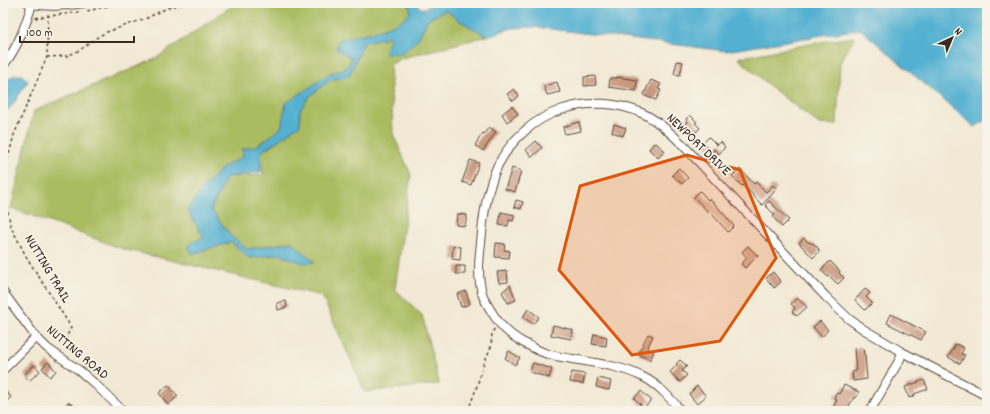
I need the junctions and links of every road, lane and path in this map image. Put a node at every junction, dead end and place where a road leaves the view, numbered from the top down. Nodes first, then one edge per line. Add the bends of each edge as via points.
1 (84, 3) edge
2 (188, 3) edge
3 (29, 4) edge
4 (49, 5) junction
5 (47, 57) junction
6 (3, 66) edge
7 (3, 177) edge
8 (3, 188) edge
9 (3, 292) edge
10 (498, 322) junction
11 (36, 337) junction
12 (902, 352) junction
13 (59, 356) junction
14 (3, 370) edge
15 (987, 396) edge
16 (123, 411) edge
17 (468, 411) edge
18 (680, 411) edge
19 (870, 411) edge

1 - 4 street via 70,6
2 - 5 path via 167,8 107,32 67,56
3 - 4 street
3 - 6 street via 20,40
4 - 5 path
5 - 7 path via 14,135
8 - 13 path, NUTTING TRAIL via 11,227 27,258 71,327
9 - 11 street, NUTTING ROAD
10 - 12 street, NEWPORT DRIVE via 483,296 480,263 487,204 499,164 521,135 544,117 572,106 618,105 658,122 682,143 837,308 863,329
10 - 17 path via 492,333 491,347
10 - 18 street, NEWPORT DRIVE via 512,336 541,352 611,366 643,377 662,390
11 - 13 street, NUTTING ROAD
11 - 14 street
12 - 15 street, NEWPORT DRIVE
12 - 19 street
13 - 16 street, NUTTING ROAD via 80,371

